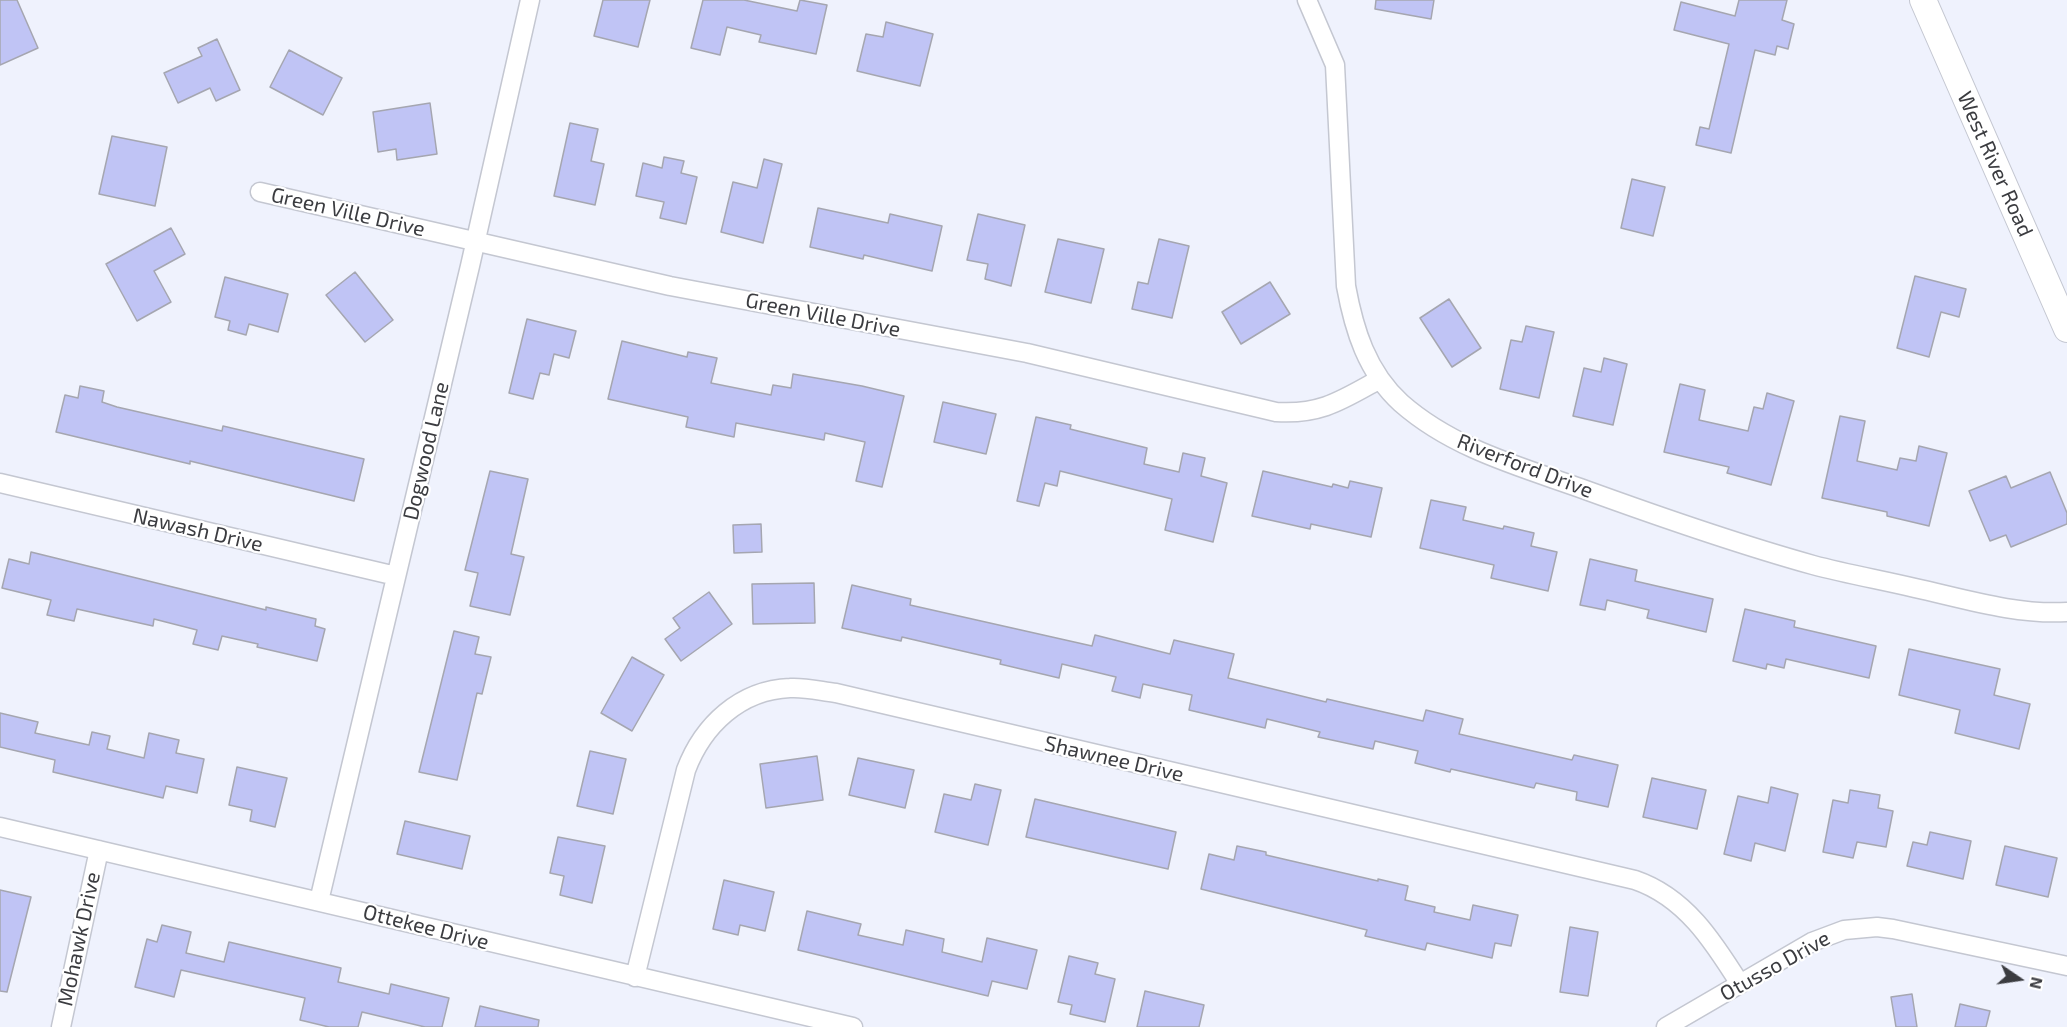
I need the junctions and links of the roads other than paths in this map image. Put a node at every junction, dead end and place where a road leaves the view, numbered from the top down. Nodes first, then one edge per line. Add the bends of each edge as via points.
1 (530, 0) edge
2 (1307, 0) edge
3 (1923, 0) edge
4 (260, 192) dead end
5 (475, 242) junction
6 (2067, 329) edge
7 (1380, 379) junction
8 (0, 483) edge
9 (396, 576) junction
10 (2067, 612) edge
11 (0, 827) edge
12 (99, 850) junction
13 (319, 901) junction
14 (2067, 966) edge
15 (635, 976) junction
16 (1740, 984) junction
17 (60, 1027) edge
18 (853, 1027) edge
19 (1666, 1027) edge

1 - 5 street, Dogwood Lane
2 - 7 street, Riverford Drive via 1335,65 1346,286 1352,319 1363,350
3 - 6 main road, West River Road
4 - 5 street, Green Ville Drive
5 - 7 street, Green Ville Drive via 670,286 1027,353 1276,412 1328,407
5 - 9 street, Dogwood Lane
7 - 10 street, Riverford Drive via 1400,402 1452,439 1497,459 1715,535 1815,565 2001,607 2043,614
8 - 9 street, Nawash Drive
9 - 13 street, Dogwood Lane
11 - 12 street, Ottekee Drive
12 - 13 street, Ottekee Drive
12 - 17 street, Mohawk Drive
13 - 15 street, Ottekee Drive
14 - 16 street, Otusso Drive via 1893,929 1860,928 1820,939
15 - 16 street, Shawnee Drive via 692,753 724,713 754,695 788,687 836,693 1635,880 1664,892 1680,905 1701,927
15 - 18 street, Ottekee Drive
16 - 19 street, Otusso Drive

